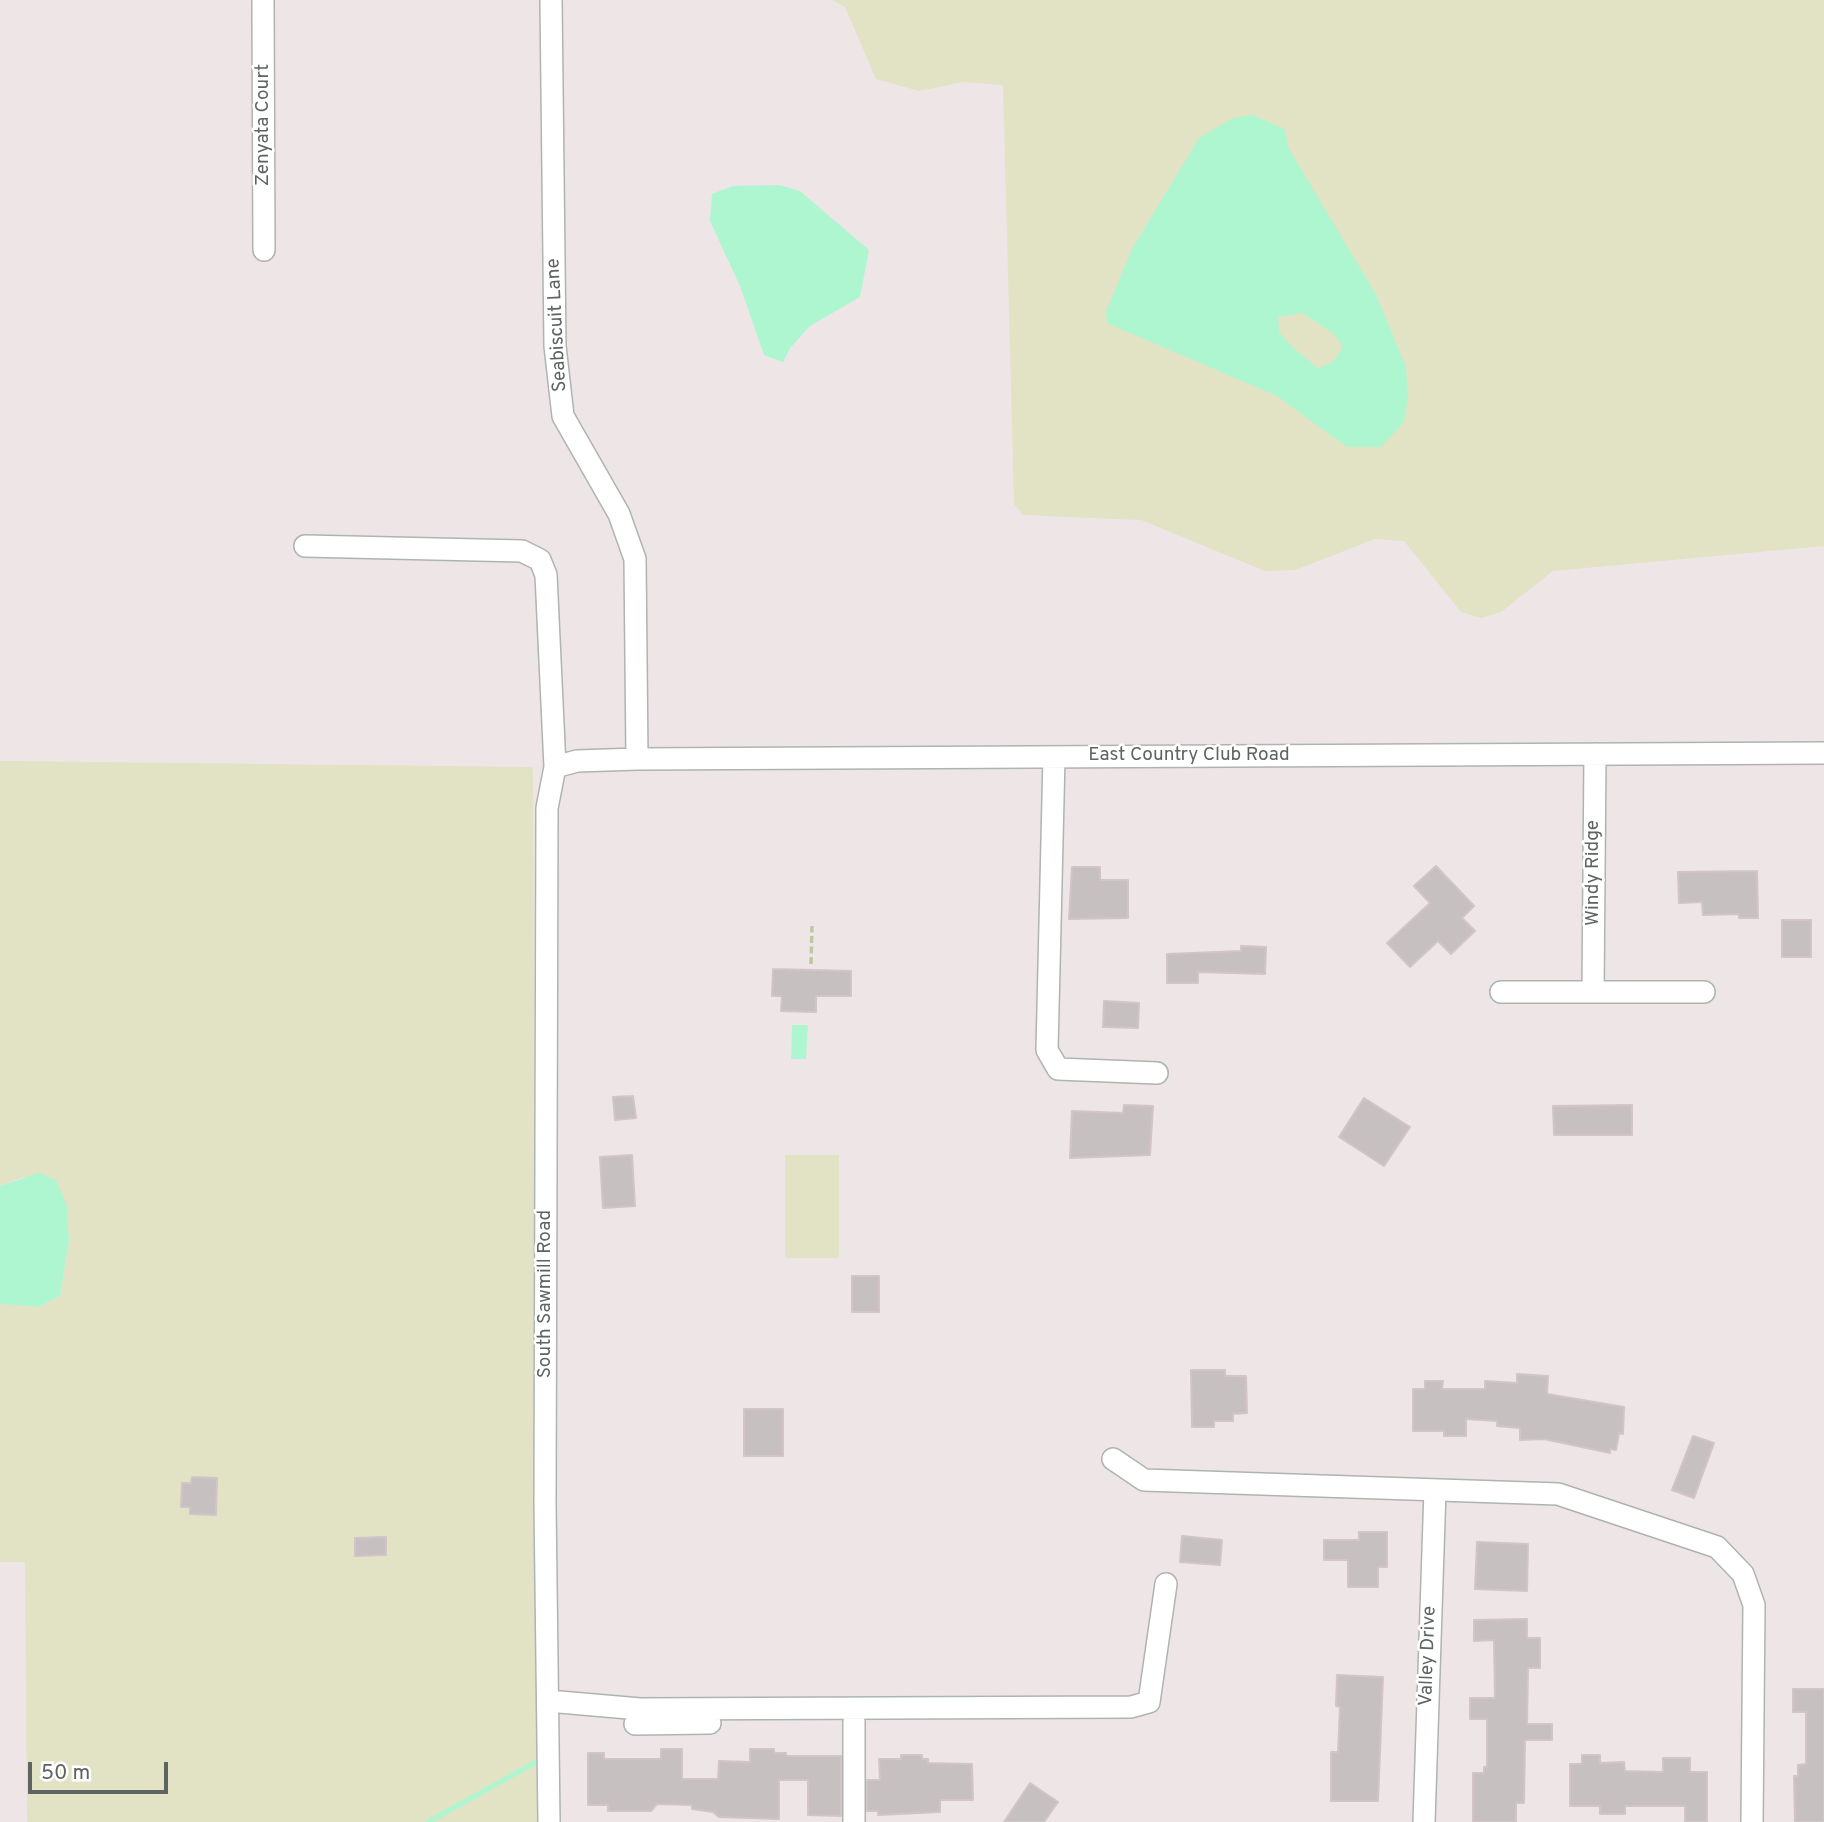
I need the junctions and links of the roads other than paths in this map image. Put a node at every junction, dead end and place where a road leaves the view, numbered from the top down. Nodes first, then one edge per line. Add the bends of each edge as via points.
1 (263, 0) edge
2 (551, 0) edge
3 (264, 250) dead end
4 (304, 546) dead end
5 (1824, 753) edge
6 (1595, 754) junction
7 (1054, 757) junction
8 (637, 759) junction
9 (555, 767) junction
10 (1501, 992) dead end
11 (1593, 992) junction
12 (1704, 992) dead end
13 (1157, 1073) dead end
14 (1113, 1459) dead end
15 (1436, 1490) junction
16 (1166, 1584) dead end
17 (548, 1701) junction
18 (854, 1721) junction
19 (989, 1721) dead end
20 (635, 1724) dead end
21 (549, 1822) edge
22 (854, 1822) edge
23 (1424, 1822) edge
24 (1752, 1822) edge

1 - 3 street, Zenyata Court
2 - 8 street, Seabiscuit Lane via 557,360 563,416 619,514 635,559
4 - 9 street, South Sawmill Road via 522,551 540,560 549,604
5 - 6 street, East Country Club Road
6 - 7 street, East Country Club Road
6 - 11 street, Windy Ridge
7 - 8 street, East Country Club Road
7 - 13 street via 1047,1050 1058,1069
8 - 9 street, East Country Club Road via 577,761
9 - 17 street, South Sawmill Road via 547,808
10 - 11 street
11 - 12 street
14 - 15 street via 1144,1480
15 - 23 street, Valley Drive
15 - 24 street via 1558,1494 1717,1547 1743,1574 1754,1605
16 - 17 street via 1149,1702 1131,1707 640,1709
17 - 21 street, South Sawmill Road
18 - 19 street
18 - 20 street
18 - 22 street

